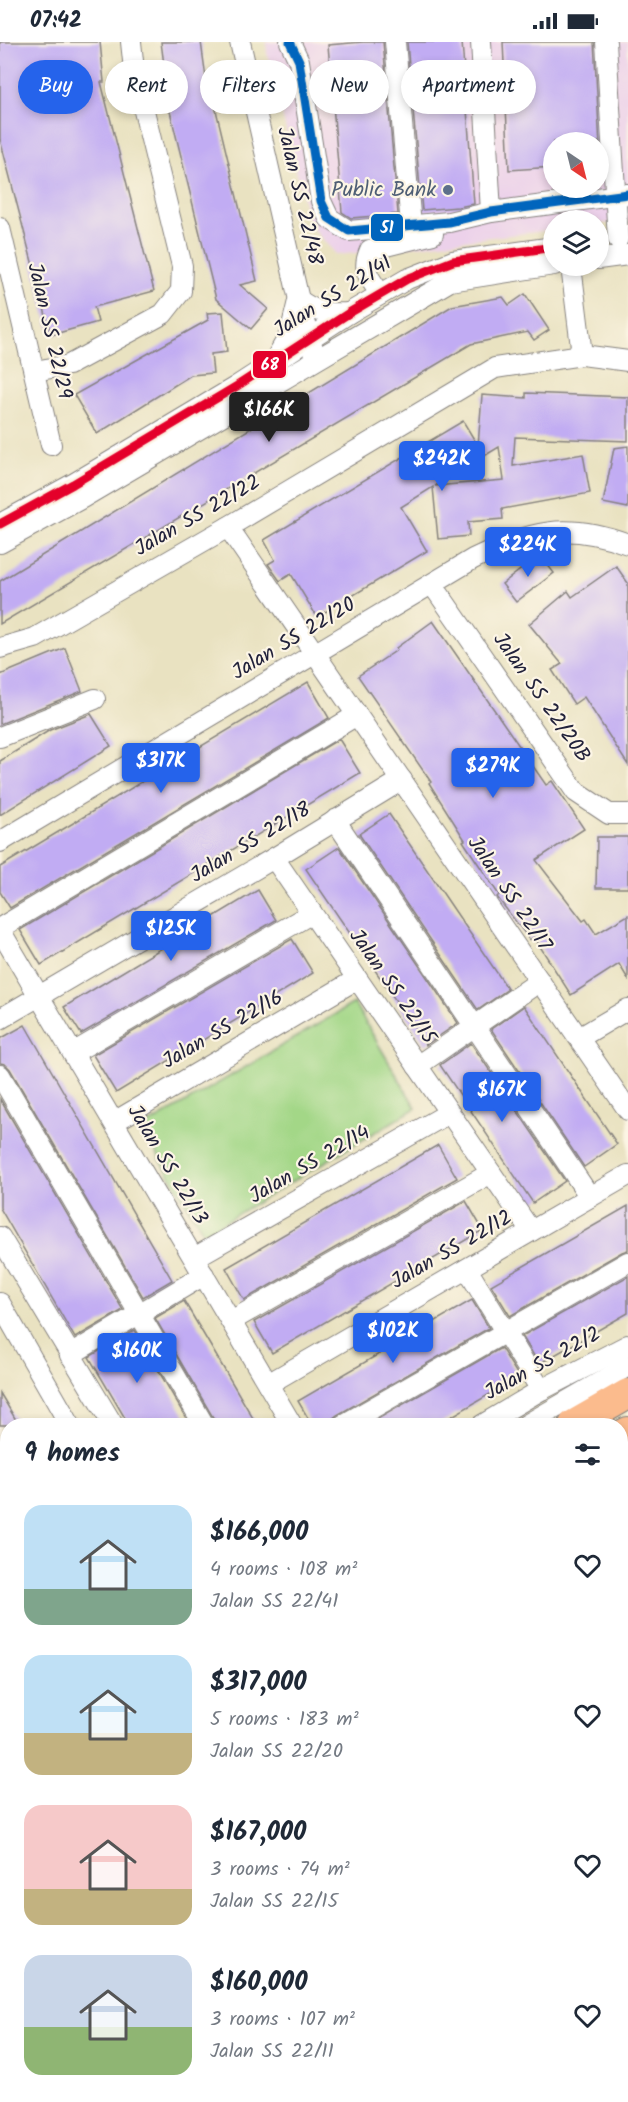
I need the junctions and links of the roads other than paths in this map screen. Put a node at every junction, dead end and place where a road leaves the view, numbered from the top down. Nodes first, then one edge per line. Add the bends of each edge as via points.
1 (131, 42) edge
2 (240, 42) edge
3 (291, 42) edge
4 (395, 42) edge
5 (481, 42) edge
6 (606, 42) edge
7 (622, 195) edge
8 (491, 212) junction
9 (448, 222) junction
10 (411, 226) junction
11 (0, 228) edge
12 (618, 243) edge
13 (543, 249) edge
14 (543, 267) edge
15 (572, 276) edge
16 (381, 294) junction
17 (299, 300) junction
18 (349, 314) junction
19 (310, 339) junction
20 (582, 355) junction
21 (317, 360) junction
22 (628, 362) edge
23 (272, 364) junction
24 (34, 371) junction
25 (51, 446) dead end
26 (0, 524) edge
27 (228, 527) junction
28 (0, 543) edge
29 (628, 544) edge
30 (432, 584) junction
31 (0, 648) edge
32 (315, 654) junction
33 (95, 699) dead end
34 (357, 715) junction
35 (0, 737) edge
36 (402, 780) junction
37 (628, 814) edge
38 (335, 820) junction
39 (0, 842) edge
40 (274, 858) junction
41 (312, 914) junction
42 (0, 929) edge
43 (357, 980) junction
44 (540, 981) junction
45 (39, 996) junction
46 (628, 1009) edge
47 (0, 1019) edge
48 (474, 1026) junction
49 (579, 1038) junction
50 (73, 1053) junction
51 (417, 1066) junction
52 (0, 1075) edge
53 (625, 1098) edge
54 (449, 1113) junction
55 (114, 1122) junction
56 (491, 1173) junction
57 (628, 1175) edge
58 (590, 1197) junction
59 (531, 1231) junction
60 (0, 1237) edge
61 (628, 1262) edge
62 (199, 1267) junction
63 (467, 1269) junction
64 (2, 1313) edge
65 (139, 1314) junction
66 (231, 1321) junction
67 (506, 1332) junction
68 (628, 1345) edge
69 (70, 1355) junction
70 (628, 1366) edge
71 (268, 1384) junction
72 (541, 1390) junction
73 (628, 1394) edge
74 (66, 1418) edge
75 (109, 1418) edge
76 (200, 1418) edge
77 (288, 1418) edge
78 (355, 1418) edge
79 (494, 1418) edge
80 (538, 1418) edge
81 (586, 1418) edge

1 - 24 street via 134,70 182,266 181,291 163,314 69,366
2 - 17 street, Jalan SS 22/48
3 - 10 street via 299,61 321,201 329,218 349,231
4 - 10 street
5 - 8 street
6 - 7 street
7 - 8 street
7 - 12 street
8 - 9 street
9 - 10 street
9 - 16 street via 429,236 370,250 366,268
11 - 24 street, Jalan SS 22/29
13 - 16 street, Jalan SS 22/41 via 453,261
14 - 21 street via 450,281
15 - 20 street
16 - 18 street, Jalan SS 22/41
17 - 18 street via 326,314
17 - 19 street, Jalan SS 22/48
17 - 23 street via 290,334
18 - 19 street, Jalan SS 22/41
19 - 21 street, Jalan SS 22/48
19 - 23 street, Jalan SS 22/41
20 - 22 street, Jalan SS 22/22
20 - 27 street, Jalan SS 22/22 via 495,368
21 - 28 street
23 - 26 street, Jalan SS 22/41
24 - 25 street, Jalan SS 22/29
27 - 31 street, Jalan SS 22/22 via 35,638
27 - 32 street, Jalan SS 22/17
29 - 30 street, Jalan SS 22/20 via 581,530 534,534 501,545
30 - 32 street, Jalan SS 22/20
30 - 37 street, Jalan SS 22/20B via 576,792 609,814
32 - 34 street, Jalan SS 22/17
32 - 39 street, Jalan SS 22/20
33 - 35 street
34 - 36 street, Jalan SS 22/17
34 - 42 street
36 - 38 street, Jalan SS 22/18
36 - 44 street, Jalan SS 22/17
38 - 40 street, Jalan SS 22/18
38 - 48 street
40 - 41 street, Jalan SS 22/15
40 - 45 street, Jalan SS 22/18
41 - 43 street, Jalan SS 22/15
41 - 50 street
42 - 45 street, Jalan SS 22/13
43 - 51 street, Jalan SS 22/15
43 - 55 street, Jalan SS 22/16
44 - 48 street
44 - 49 street, Jalan SS 22/17
45 - 47 street, Jalan SS 22/18
45 - 50 street, Jalan SS 22/13
46 - 49 street
48 - 51 street
48 - 58 street
49 - 53 street, Jalan SS 22/17
50 - 55 street, Jalan SS 22/13
51 - 54 street, Jalan SS 22/15
52 - 65 street
54 - 56 street, Jalan SS 22/15
54 - 62 street, Jalan SS 22/14
55 - 62 street, Jalan SS 22/13
56 - 59 street, Jalan SS 22/15
56 - 66 street
57 - 58 street, Jalan SS 22/12
58 - 59 street, Jalan SS 22/12
59 - 63 street, Jalan SS 22/12
60 - 69 street
61 - 67 street
62 - 65 street, Jalan SS 22/14
62 - 66 street, Jalan SS 22/13
63 - 67 street
63 - 71 street, Jalan SS 22/12
64 - 74 street
65 - 69 street, Jalan SS 22/14
65 - 76 street
66 - 71 street, Jalan SS 22/13
67 - 72 street
67 - 78 street
68 - 72 street, Jalan SS 22/2
69 - 75 street
70 - 80 street
71 - 77 street, Jalan SS 22/13
72 - 79 street, Jalan SS 22/2
73 - 81 highway

